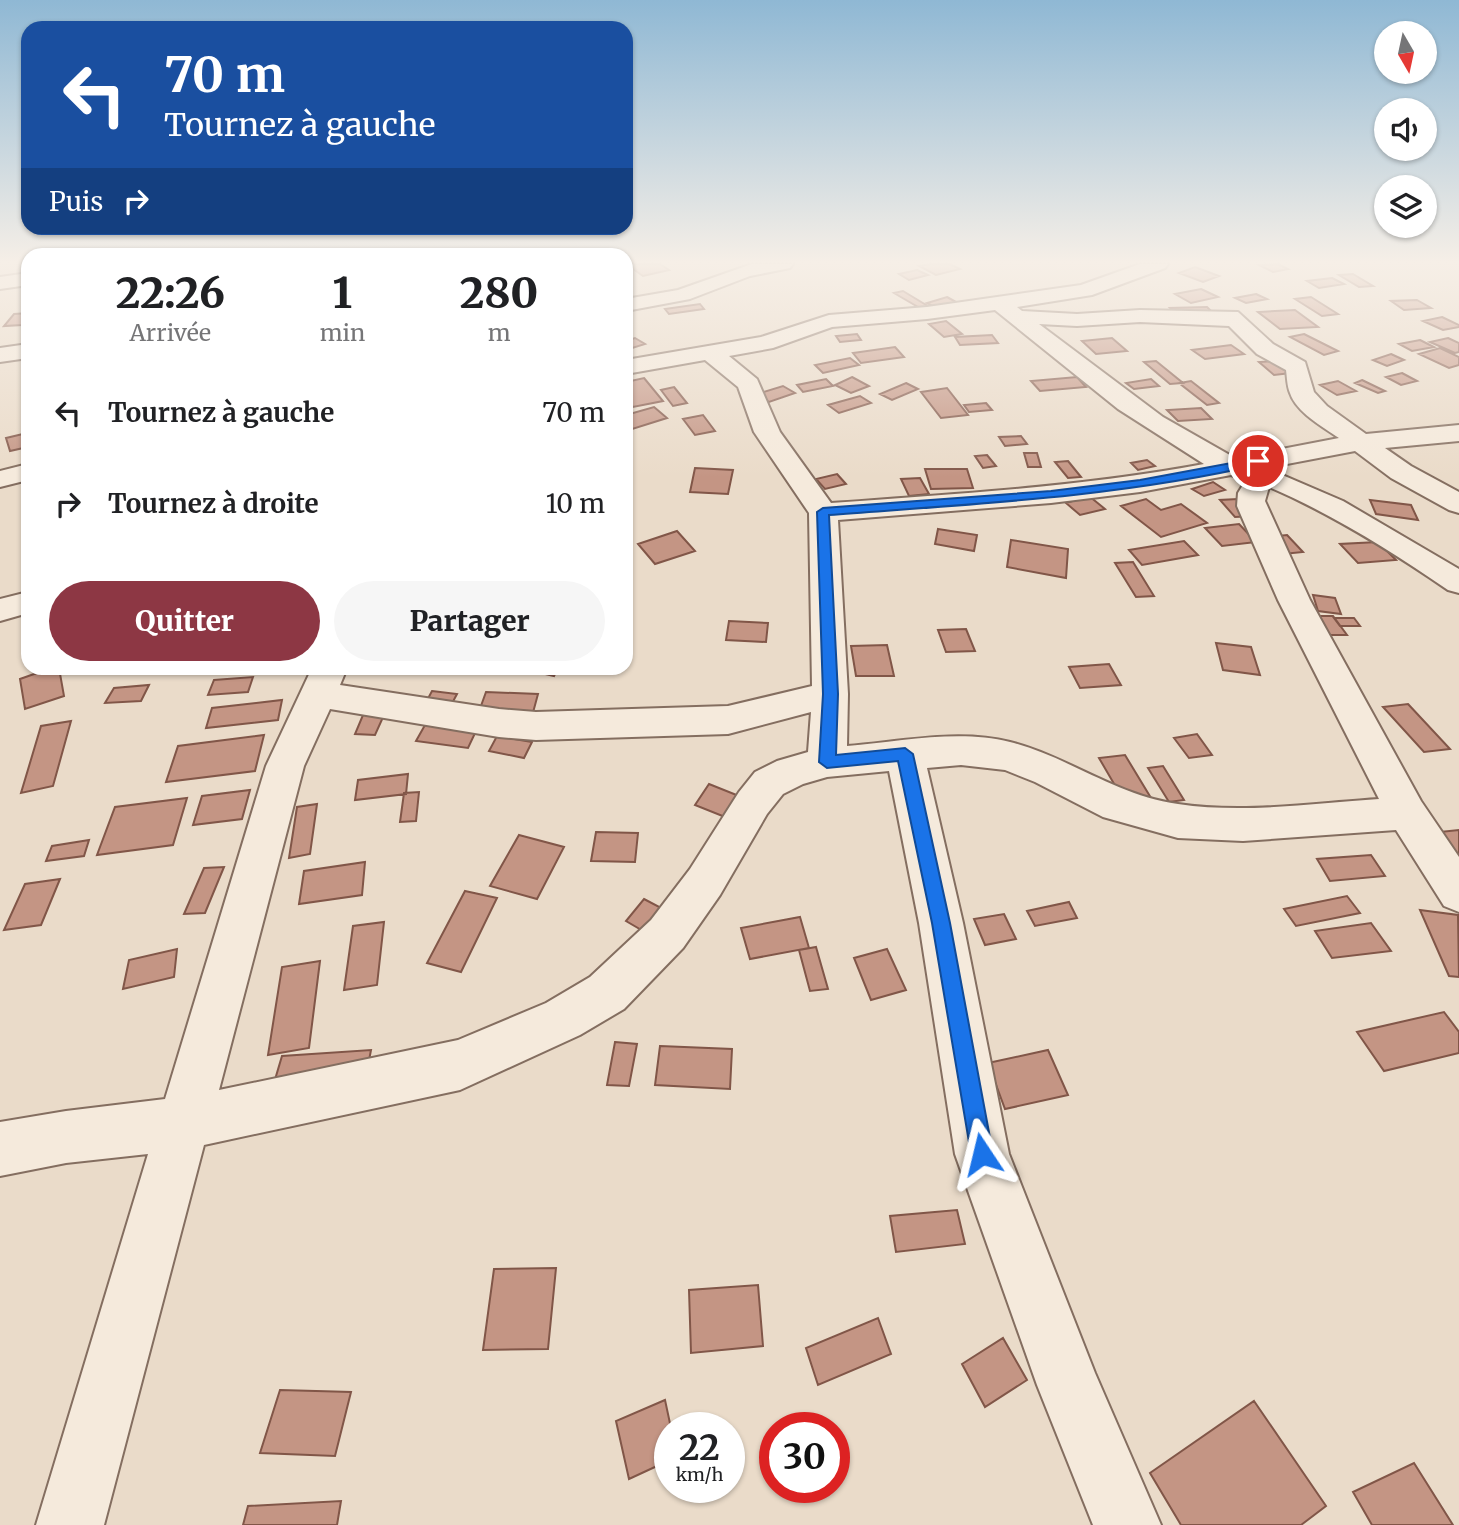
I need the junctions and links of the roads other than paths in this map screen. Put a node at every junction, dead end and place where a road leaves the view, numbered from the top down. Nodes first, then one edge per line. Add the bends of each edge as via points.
1 (790, 335) edge
2 (1040, 335) edge
3 (1250, 335) edge
4 (765, 344) junction
5 (21, 352) edge
6 (712, 354) junction
7 (0, 355) edge
8 (633, 366) edge
9 (749, 384) junction
10 (1459, 433) edge
11 (1361, 442) junction
12 (1249, 471) junction
13 (21, 474) edge
14 (0, 479) edge
15 (1459, 504) edge
16 (823, 512) junction
17 (1459, 583) edge
18 (21, 604) edge
19 (0, 610) edge
20 (324, 681) edge
21 (831, 694) junction
22 (905, 754) junction
23 (827, 762) junction
24 (1407, 813) junction
25 (1459, 893) edge
26 (185, 1123) junction
27 (0, 1149) edge
28 (70, 1525) edge
29 (1127, 1525) edge

1 - 4 street
2 - 12 street via 1188,444
3 - 11 street via 1297,367 1302,394
4 - 6 street
4 - 9 street
5 - 7 street
6 - 8 street
6 - 9 street
9 - 16 street via 767,432
10 - 11 street
11 - 12 street
11 - 15 street via 1401,472
12 - 16 street via 1051,495
12 - 17 street via 1290,486 1373,530
12 - 24 street via 1254,486 1251,506 1294,600
13 - 14 street
16 - 21 street
18 - 19 street
20 - 21 street via 499,723 536,726 728,720
20 - 26 street via 285,766
21 - 23 street
22 - 23 street
22 - 24 street via 961,751 1008,755 1117,806 1178,821 1243,824
22 - 29 street via 982,1154 1068,1385
23 - 26 street via 769,783 667,934 607,993 563,1019 460,1065
24 - 25 street
26 - 27 street
26 - 28 street

